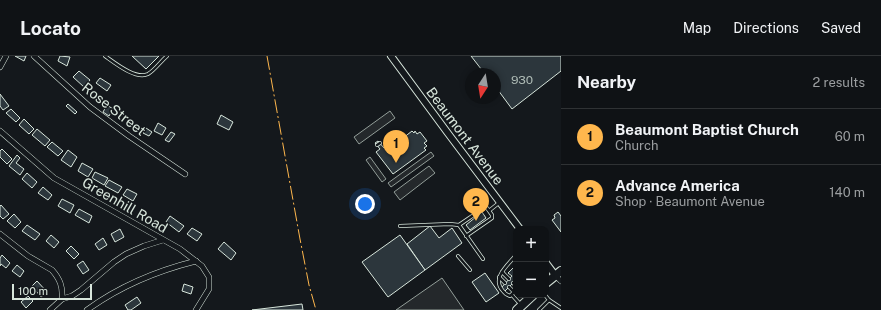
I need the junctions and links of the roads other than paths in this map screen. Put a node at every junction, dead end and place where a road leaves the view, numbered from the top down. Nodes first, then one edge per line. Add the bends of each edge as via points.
1 (6, 56) edge
2 (34, 56) edge
3 (105, 56) edge
4 (167, 56) edge
5 (391, 56) edge
6 (0, 67) edge
7 (0, 131) edge
8 (185, 174) dead end
9 (500, 202) junction
10 (490, 210) junction
11 (459, 225) junction
12 (400, 226) dead end
13 (518, 226) edge
14 (0, 234) edge
15 (466, 236) junction
16 (163, 240) junction
17 (458, 256) dead end
18 (513, 259) edge
19 (196, 260) junction
20 (483, 260) dead end
21 (549, 266) edge
22 (470, 270) dead end
23 (502, 272) junction
24 (499, 276) junction
25 (559, 276) edge
26 (509, 279) dead end
27 (549, 281) edge
28 (505, 283) dead end
29 (509, 287) dead end
30 (513, 291) edge
31 (513, 293) edge
32 (518, 298) edge
33 (530, 298) edge
34 (62, 299) junction
35 (549, 300) joint
36 (523, 307) edge
37 (561, 308) edge
38 (50, 310) edge
39 (87, 310) edge
40 (196, 310) edge
41 (539, 310) edge

1 - 6 street
2 - 8 street, Rose Street via 90,107
3 - 4 lane via 132,73 142,75 148,74
5 - 9 street, Beaumont Avenue
7 - 16 street, Greenhill Road via 54,178
9 - 10 lane
9 - 13 street, Beaumont Avenue
10 - 11 lane via 484,208
10 - 15 lane via 492,218
11 - 12 lane
11 - 15 lane
14 - 34 street via 52,270 62,286
15 - 20 lane
16 - 19 street, Greenhill Road
16 - 34 street via 126,254 81,290
17 - 22 lane
18 - 23 lane
19 - 39 street via 136,281
19 - 40 street, Greenhill Road via 205,268 209,277 207,294
21 - 25 street
23 - 24 lane
23 - 26 lane
24 - 28 lane
24 - 31 lane via 500,287 508,296
25 - 27 main road
29 - 30 lane
32 - 36 lane
33 - 36 main road
34 - 38 street
35 - 37 lane
35 - 41 lane

